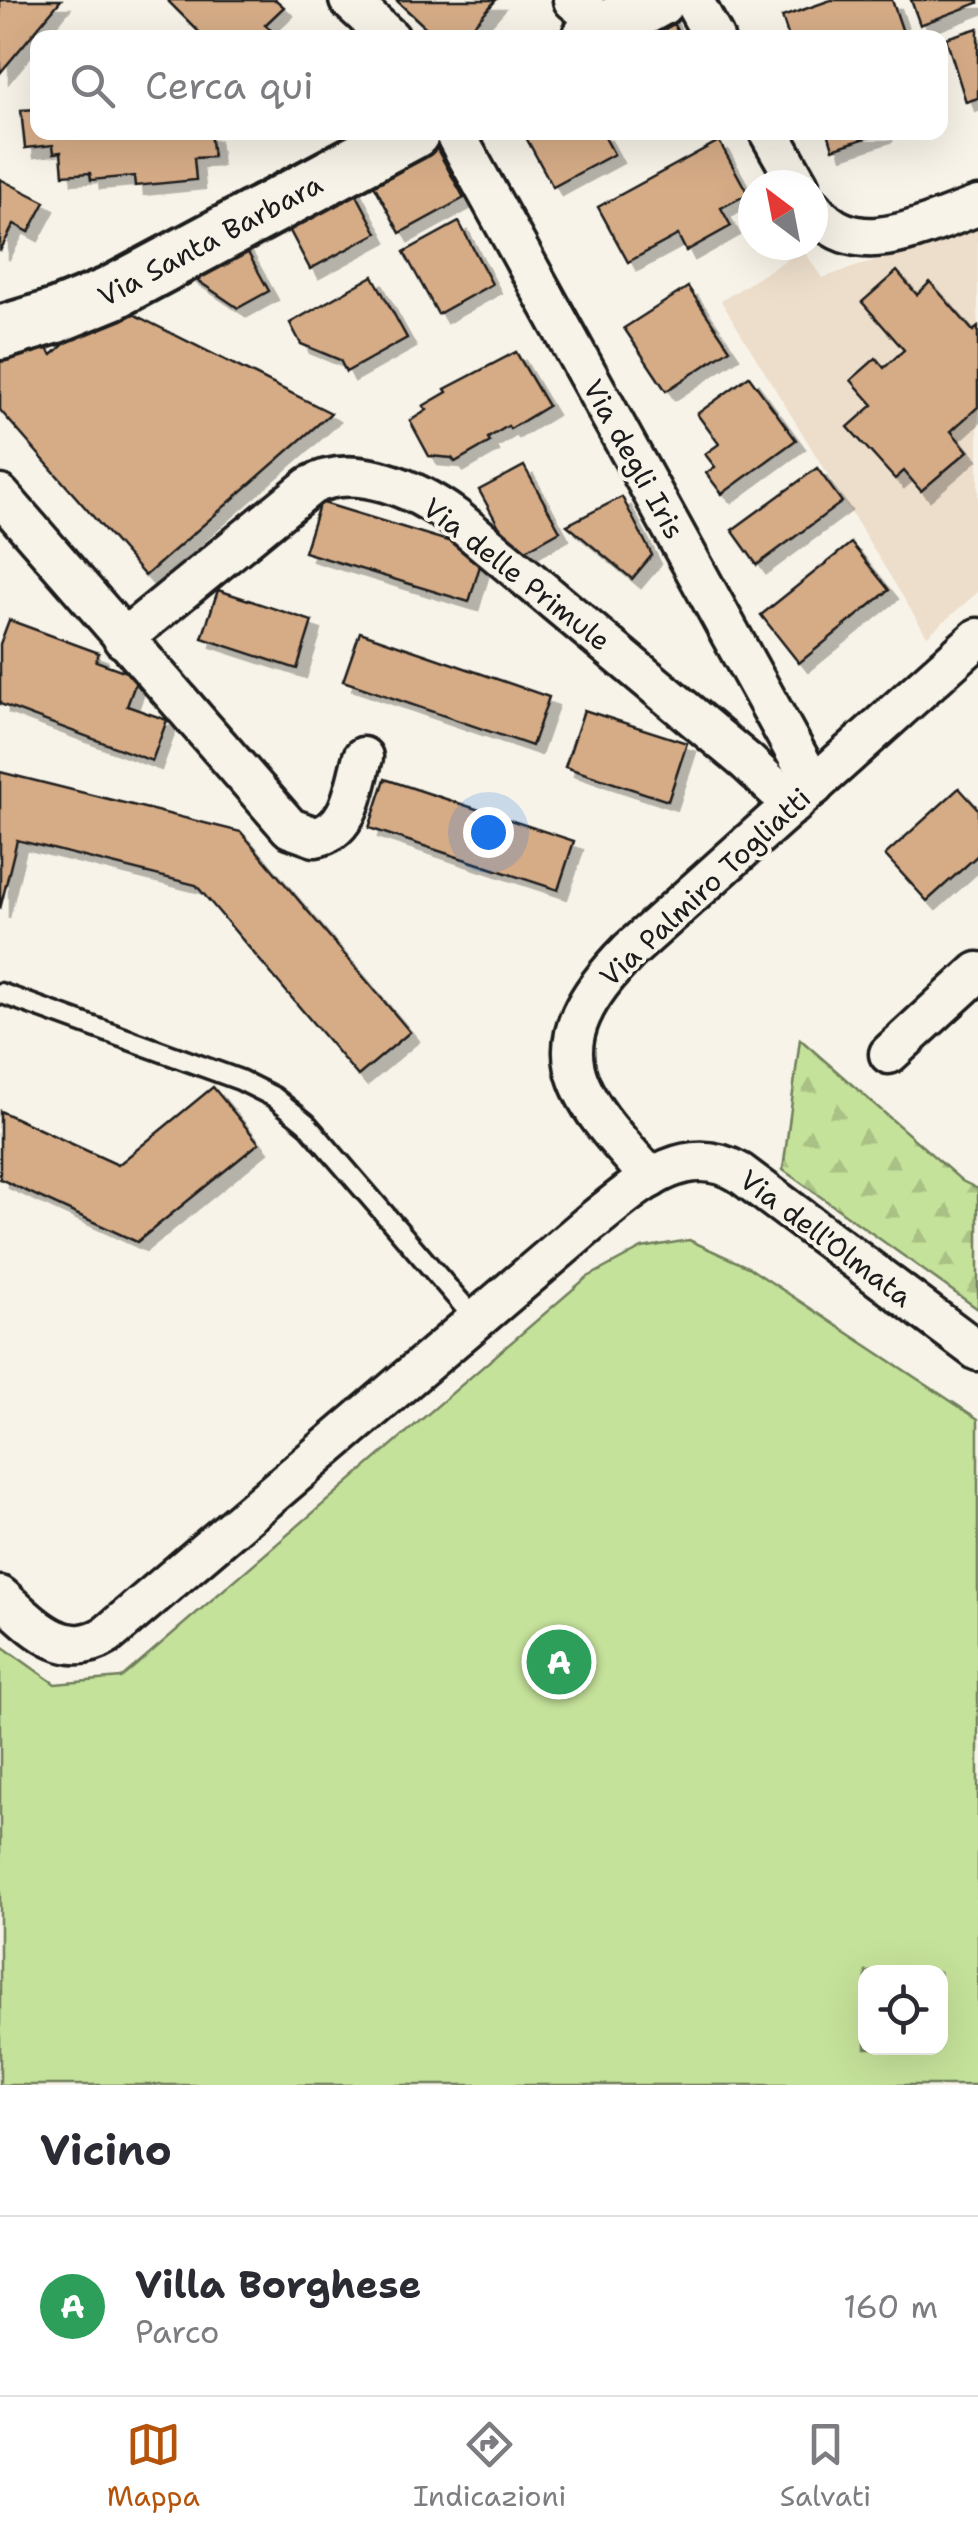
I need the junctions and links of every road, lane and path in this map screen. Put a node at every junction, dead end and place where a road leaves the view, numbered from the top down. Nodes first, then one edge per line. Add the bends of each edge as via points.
1 (349, 0) edge
2 (658, 0) edge
3 (692, 0) edge
4 (590, 22) edge
5 (381, 30) edge
6 (709, 30) edge
7 (398, 140) edge
8 (458, 140) edge
9 (774, 140) edge
10 (791, 170) edge
11 (978, 206) edge
12 (828, 224) edge
13 (0, 333) edge
14 (0, 495) edge
15 (978, 638) edge
16 (123, 639) junction
17 (363, 757) dead end
18 (804, 795) junction
19 (978, 972) edge
20 (0, 993) edge
21 (889, 1054) dead end
22 (651, 1178) junction
23 (476, 1320) junction
24 (978, 1350) edge
25 (0, 1596) edge

1 - 5 street
2 - 4 street
3 - 6 street
7 - 13 street, Via Santa Barbara via 110,294
8 - 18 street, Via degli Iris
9 - 10 street
11 - 12 street via 892,236 846,235
14 - 16 street
15 - 18 street, Via Palmiro Togliatti
16 - 17 street via 300,833 314,837 337,828
16 - 18 street, Via delle Primule via 310,486 345,476 388,484 455,518 748,762
18 - 22 street, Via Palmiro Togliatti via 629,950 582,1009 573,1054 582,1090
19 - 21 street
20 - 23 lane via 240,1080 282,1103
22 - 23 street, Via dell'Olmata
22 - 24 street, Via dell'Olmata via 688,1162 729,1167
23 - 25 street, Via dell'Olmata via 99,1640 60,1644

